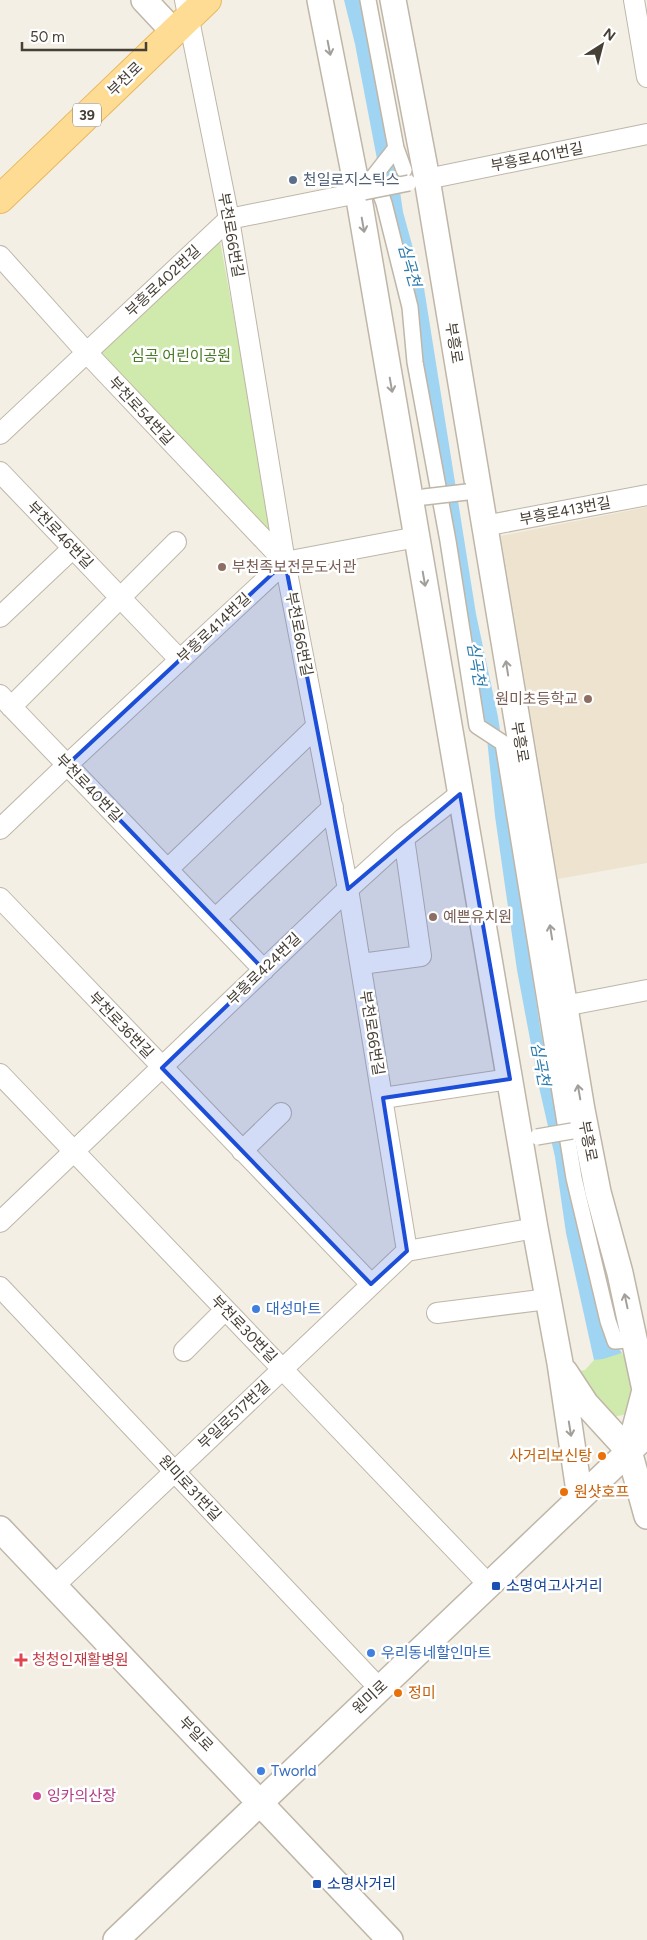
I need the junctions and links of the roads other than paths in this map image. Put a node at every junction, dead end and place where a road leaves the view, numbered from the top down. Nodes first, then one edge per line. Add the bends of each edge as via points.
1 (144, 0) edge
2 (320, 0) edge
3 (368, 0) edge
4 (393, 0) edge
5 (634, 0) edge
6 (189, 13) edge
7 (647, 77) edge
8 (647, 134) edge
9 (396, 148) junction
10 (404, 170) dead end
11 (427, 179) junction
12 (358, 193) junction
13 (0, 199) edge
14 (229, 219) junction
15 (0, 256) edge
16 (87, 353) junction
17 (0, 434) edge
18 (0, 472) edge
19 (472, 491) junction
20 (647, 495) edge
21 (417, 498) junction
22 (484, 526) junction
23 (417, 538) junction
24 (176, 542) dead end
25 (73, 548) junction
26 (285, 562) junction
27 (120, 598) junction
28 (0, 617) edge
29 (180, 660) junction
30 (5, 701) edge
31 (317, 726) junction
32 (67, 765) junction
33 (460, 794) junction
34 (333, 807) junction
35 (0, 829) edge
36 (404, 838) junction
37 (168, 869) junction
38 (348, 888) junction
39 (0, 898) edge
40 (215, 919) junction
41 (361, 964) junction
42 (264, 970) junction
43 (647, 990) edge
44 (564, 1006) junction
45 (162, 1068) junction
46 (0, 1074) edge
47 (510, 1078) junction
48 (382, 1098) junction
49 (281, 1113) dead end
50 (579, 1130) junction
51 (528, 1139) junction
52 (242, 1151) junction
53 (74, 1152) junction
54 (0, 1222) edge
55 (535, 1228) junction
56 (407, 1251) junction
57 (371, 1284) junction
58 (0, 1287) edge
59 (548, 1299) junction
60 (226, 1310) junction
61 (437, 1313) dead end
62 (627, 1340) dead end
63 (184, 1351) dead end
64 (560, 1363) junction
65 (283, 1369) junction
66 (638, 1443) edge
67 (174, 1472) junction
68 (580, 1498) junction
69 (647, 1516) edge
70 (0, 1529) edge
71 (489, 1585) junction
72 (54, 1586) junction
73 (379, 1688) junction
74 (260, 1801) junction
75 (116, 1940) edge
76 (390, 1940) edge

1 - 6 street
2 -> 12 street
3 - 9 street
4 - 11 street, 부흥로
5 - 7 street
6 - 13 main road, 부천로 / 39
6 - 14 street, 부천로66번길
8 - 11 street, 부흥로401번길
9 - 10 street
9 - 62 street via 374,176 410,307 415,362 448,540 477,726 504,743 574,1178 614,1341
11 - 12 street, bridge
11 - 19 street, 부흥로
12 - 14 street
12 -> 21 street
14 - 16 street, 부흥로402번길
14 - 26 street, 부천로66번길
15 - 16 street, 부천로54번길
16 - 17 street, 부흥로402번길
16 - 26 street, 부천로54번길
18 - 25 street, 부천로46번길
19 - 21 street, bridge
19 - 22 street, 부흥로
20 - 22 street, 부흥로413번길
21 - 23 street
44 -> 22 street, 부흥로
23 - 26 street
23 -> 33 street
24 - 27 street
25 - 27 street, 부천로46번길
25 - 28 street
26 - 29 street, 부흥로414번길
26 - 31 street, 부천로66번길
27 - 29 street, 부천로46번길
27 - 30 street, 부천로40번길
29 - 32 street, 부흥로414번길
30 - 32 street, 부천로40번길
31 - 34 street, 부천로66번길
31 - 37 street
32 - 35 street, 부흥로414번길
32 - 37 street, 부천로40번길
33 - 36 street, 부흥로424번길
33 - 47 street
34 - 38 street, 부천로66번길
34 - 40 street
36 - 38 street, 부흥로424번길
36 - 41 street via 421,956
37 - 40 street, 부천로40번길
38 - 41 street, 부천로66번길
38 - 42 street, 부흥로424번길
39 - 45 street, 부천로36번길
40 - 42 street, 부천로40번길
41 - 48 street, 부천로66번길
42 - 45 street, 부흥로424번길
43 - 44 street
50 -> 44 street, 부흥로
45 - 52 street, 부천로36번길
45 - 53 street, 부흥로424번길
46 - 53 street, 부천로30번길
47 - 48 street
47 - 51 street
48 - 56 street, 부천로66번길
49 - 52 street
50 - 51 street, bridge
66 -> 50 street, 부흥로 via 645,1390 620,1273
51 - 55 street
52 - 57 street, 부천로36번길
53 - 54 street, 부흥로424번길
53 - 60 street, 부천로30번길
55 - 56 street
55 - 59 street
56 - 57 street, 부일로517번길
57 - 65 street, 부일로517번길
58 - 67 street, 원미로31번길
59 - 61 street
59 - 64 street
60 - 63 street
60 - 65 street, 부천로30번길
64 - 66 street via 603,1425
64 -> 68 street
65 - 67 street, 부일로517번길
65 - 71 street, 부천로30번길
66 - 68 street, 원미로
66 - 69 street, 부흥로
67 - 72 street, 부일로517번길
67 - 73 street, 원미로31번길
68 - 71 street, 원미로
70 - 72 street, 부일로
71 - 73 street, 원미로
72 - 74 street, 부일로
73 - 74 street, 원미로
74 - 75 street, 원미로
74 - 76 street, 부일로

